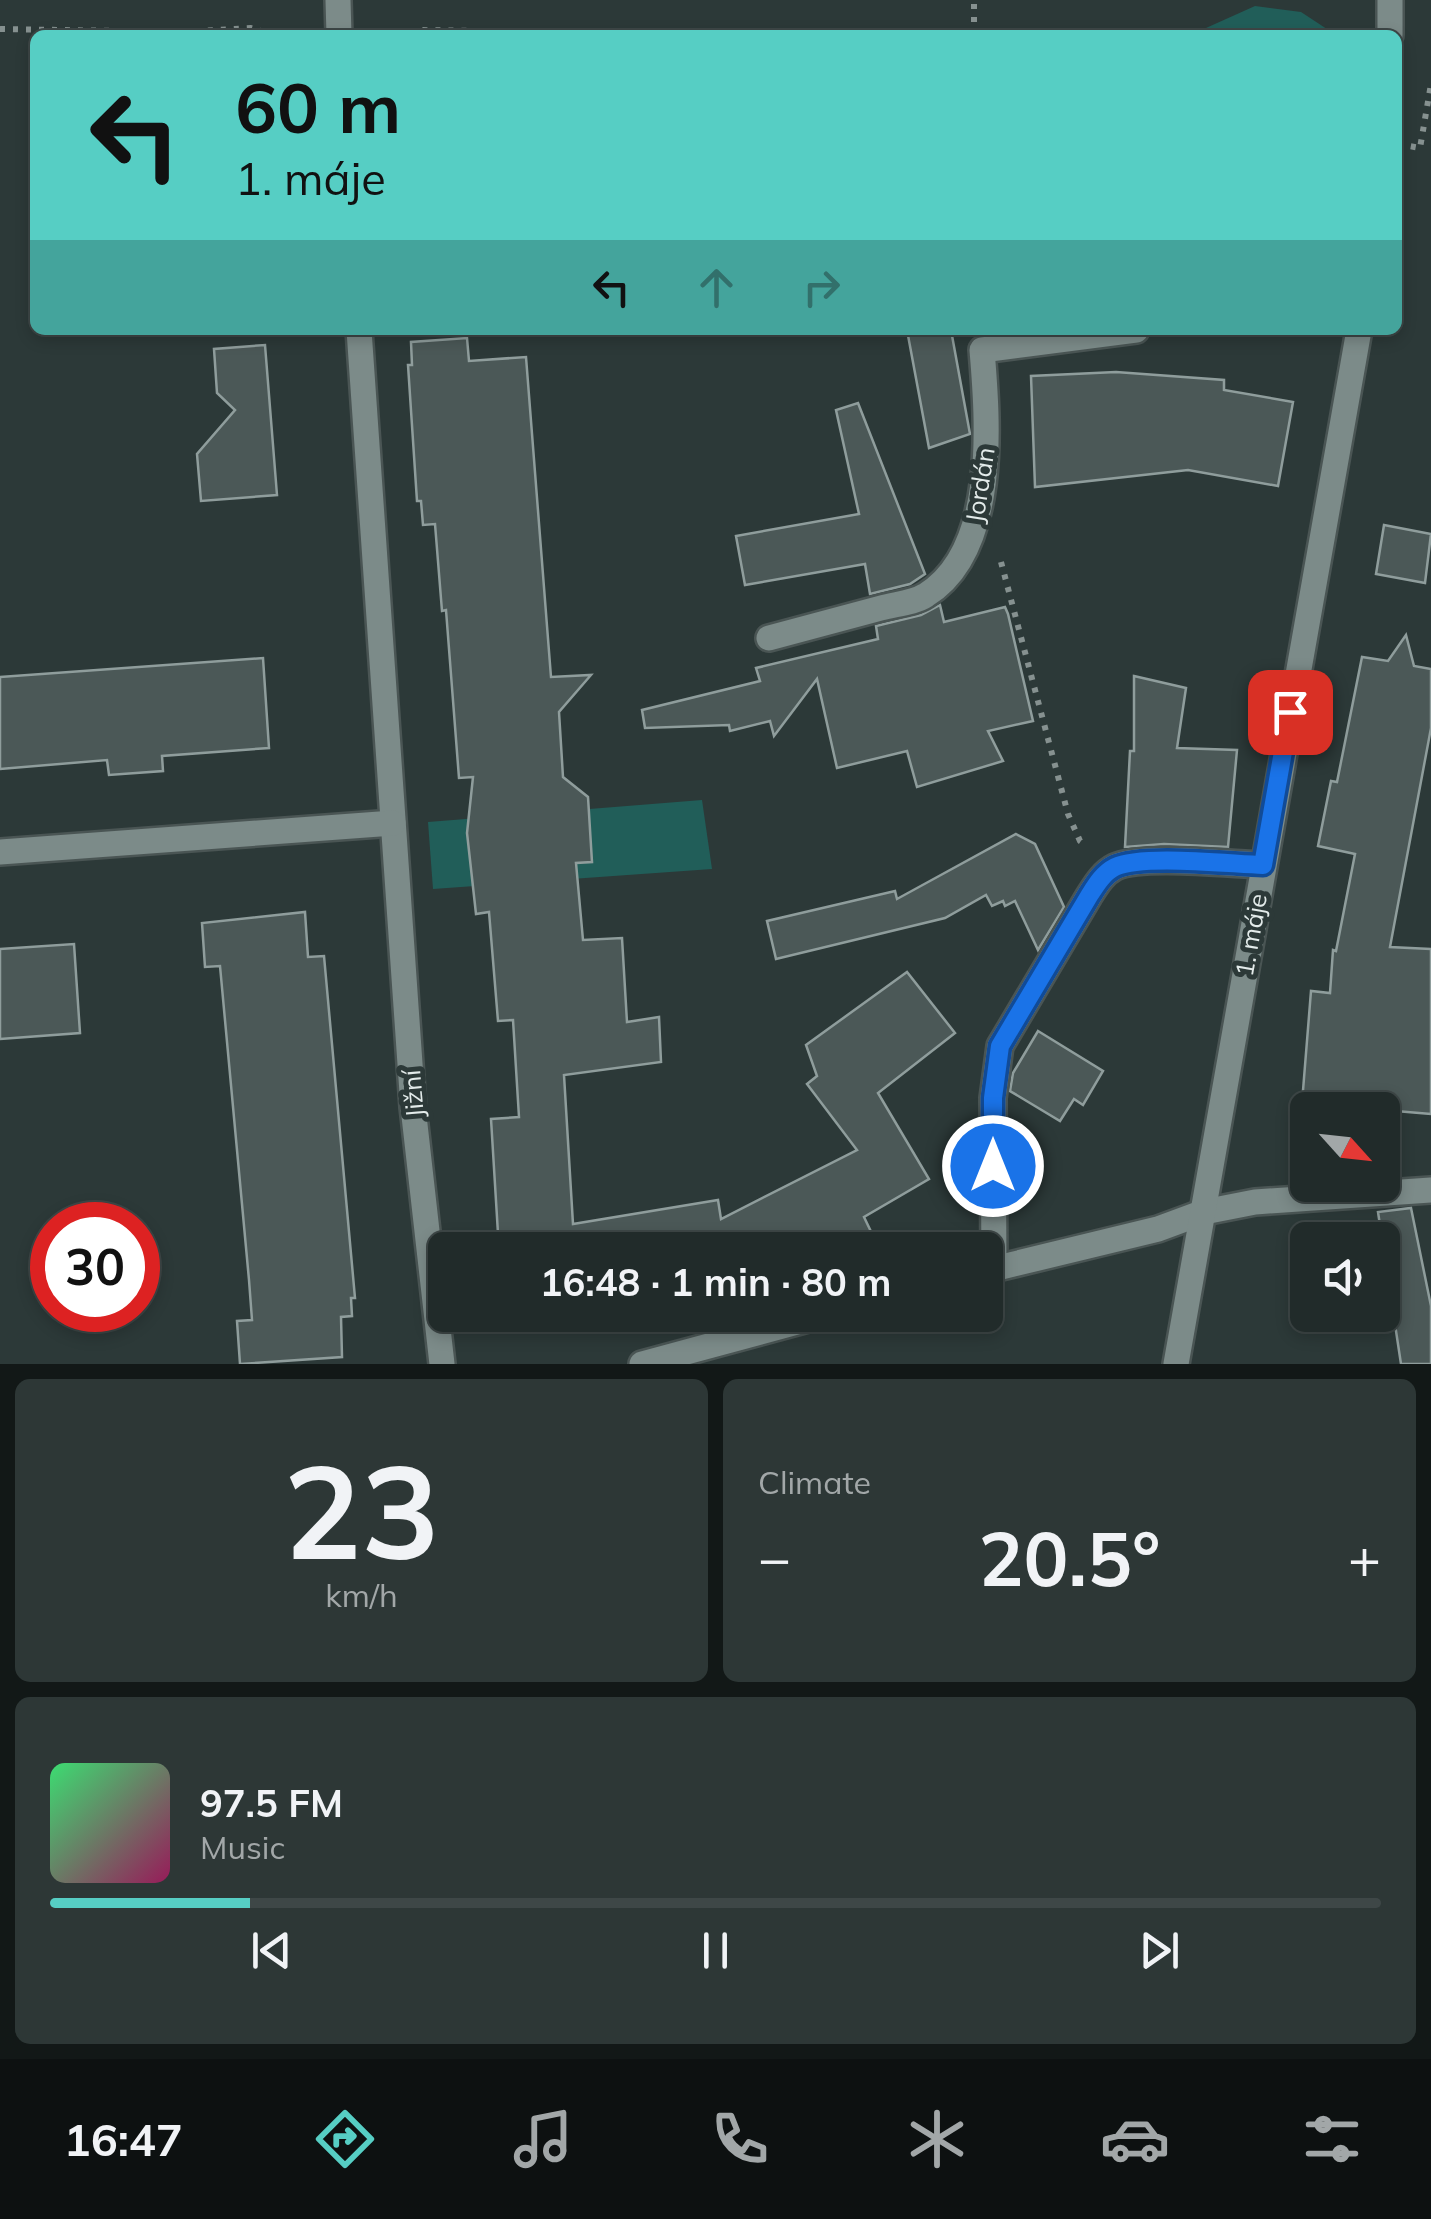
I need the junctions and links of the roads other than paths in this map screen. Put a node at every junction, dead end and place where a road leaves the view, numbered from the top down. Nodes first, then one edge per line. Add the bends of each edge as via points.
1 (338, 0) edge
2 (1390, 0) edge
3 (339, 30) edge
4 (1390, 30) edge
5 (359, 335) edge
6 (1098, 335) edge
7 (1358, 335) edge
8 (769, 638) dead end
9 (393, 823) junction
10 (0, 852) edge
11 (1263, 865) junction
12 (1431, 1190) edge
13 (1204, 1212) junction
14 (990, 1232) edge
15 (1003, 1267) edge
16 (760, 1332) edge
17 (442, 1364) edge
18 (642, 1364) edge
19 (1176, 1364) edge

1 - 3 street
2 - 4 street
5 - 9 street, Jižní
6 - 8 street, Jordán via 982,350 988,428 982,493 972,533 948,577 924,597
7 - 11 street, 1. máje
9 - 10 street
9 - 17 street, Jižní
11 - 13 street, 1. máje
11 - 14 street via 1141,862 1116,866 1102,877 1000,1046
12 - 13 street via 1255,1202
13 - 15 street
13 - 19 street, 1. máje
16 - 18 street

